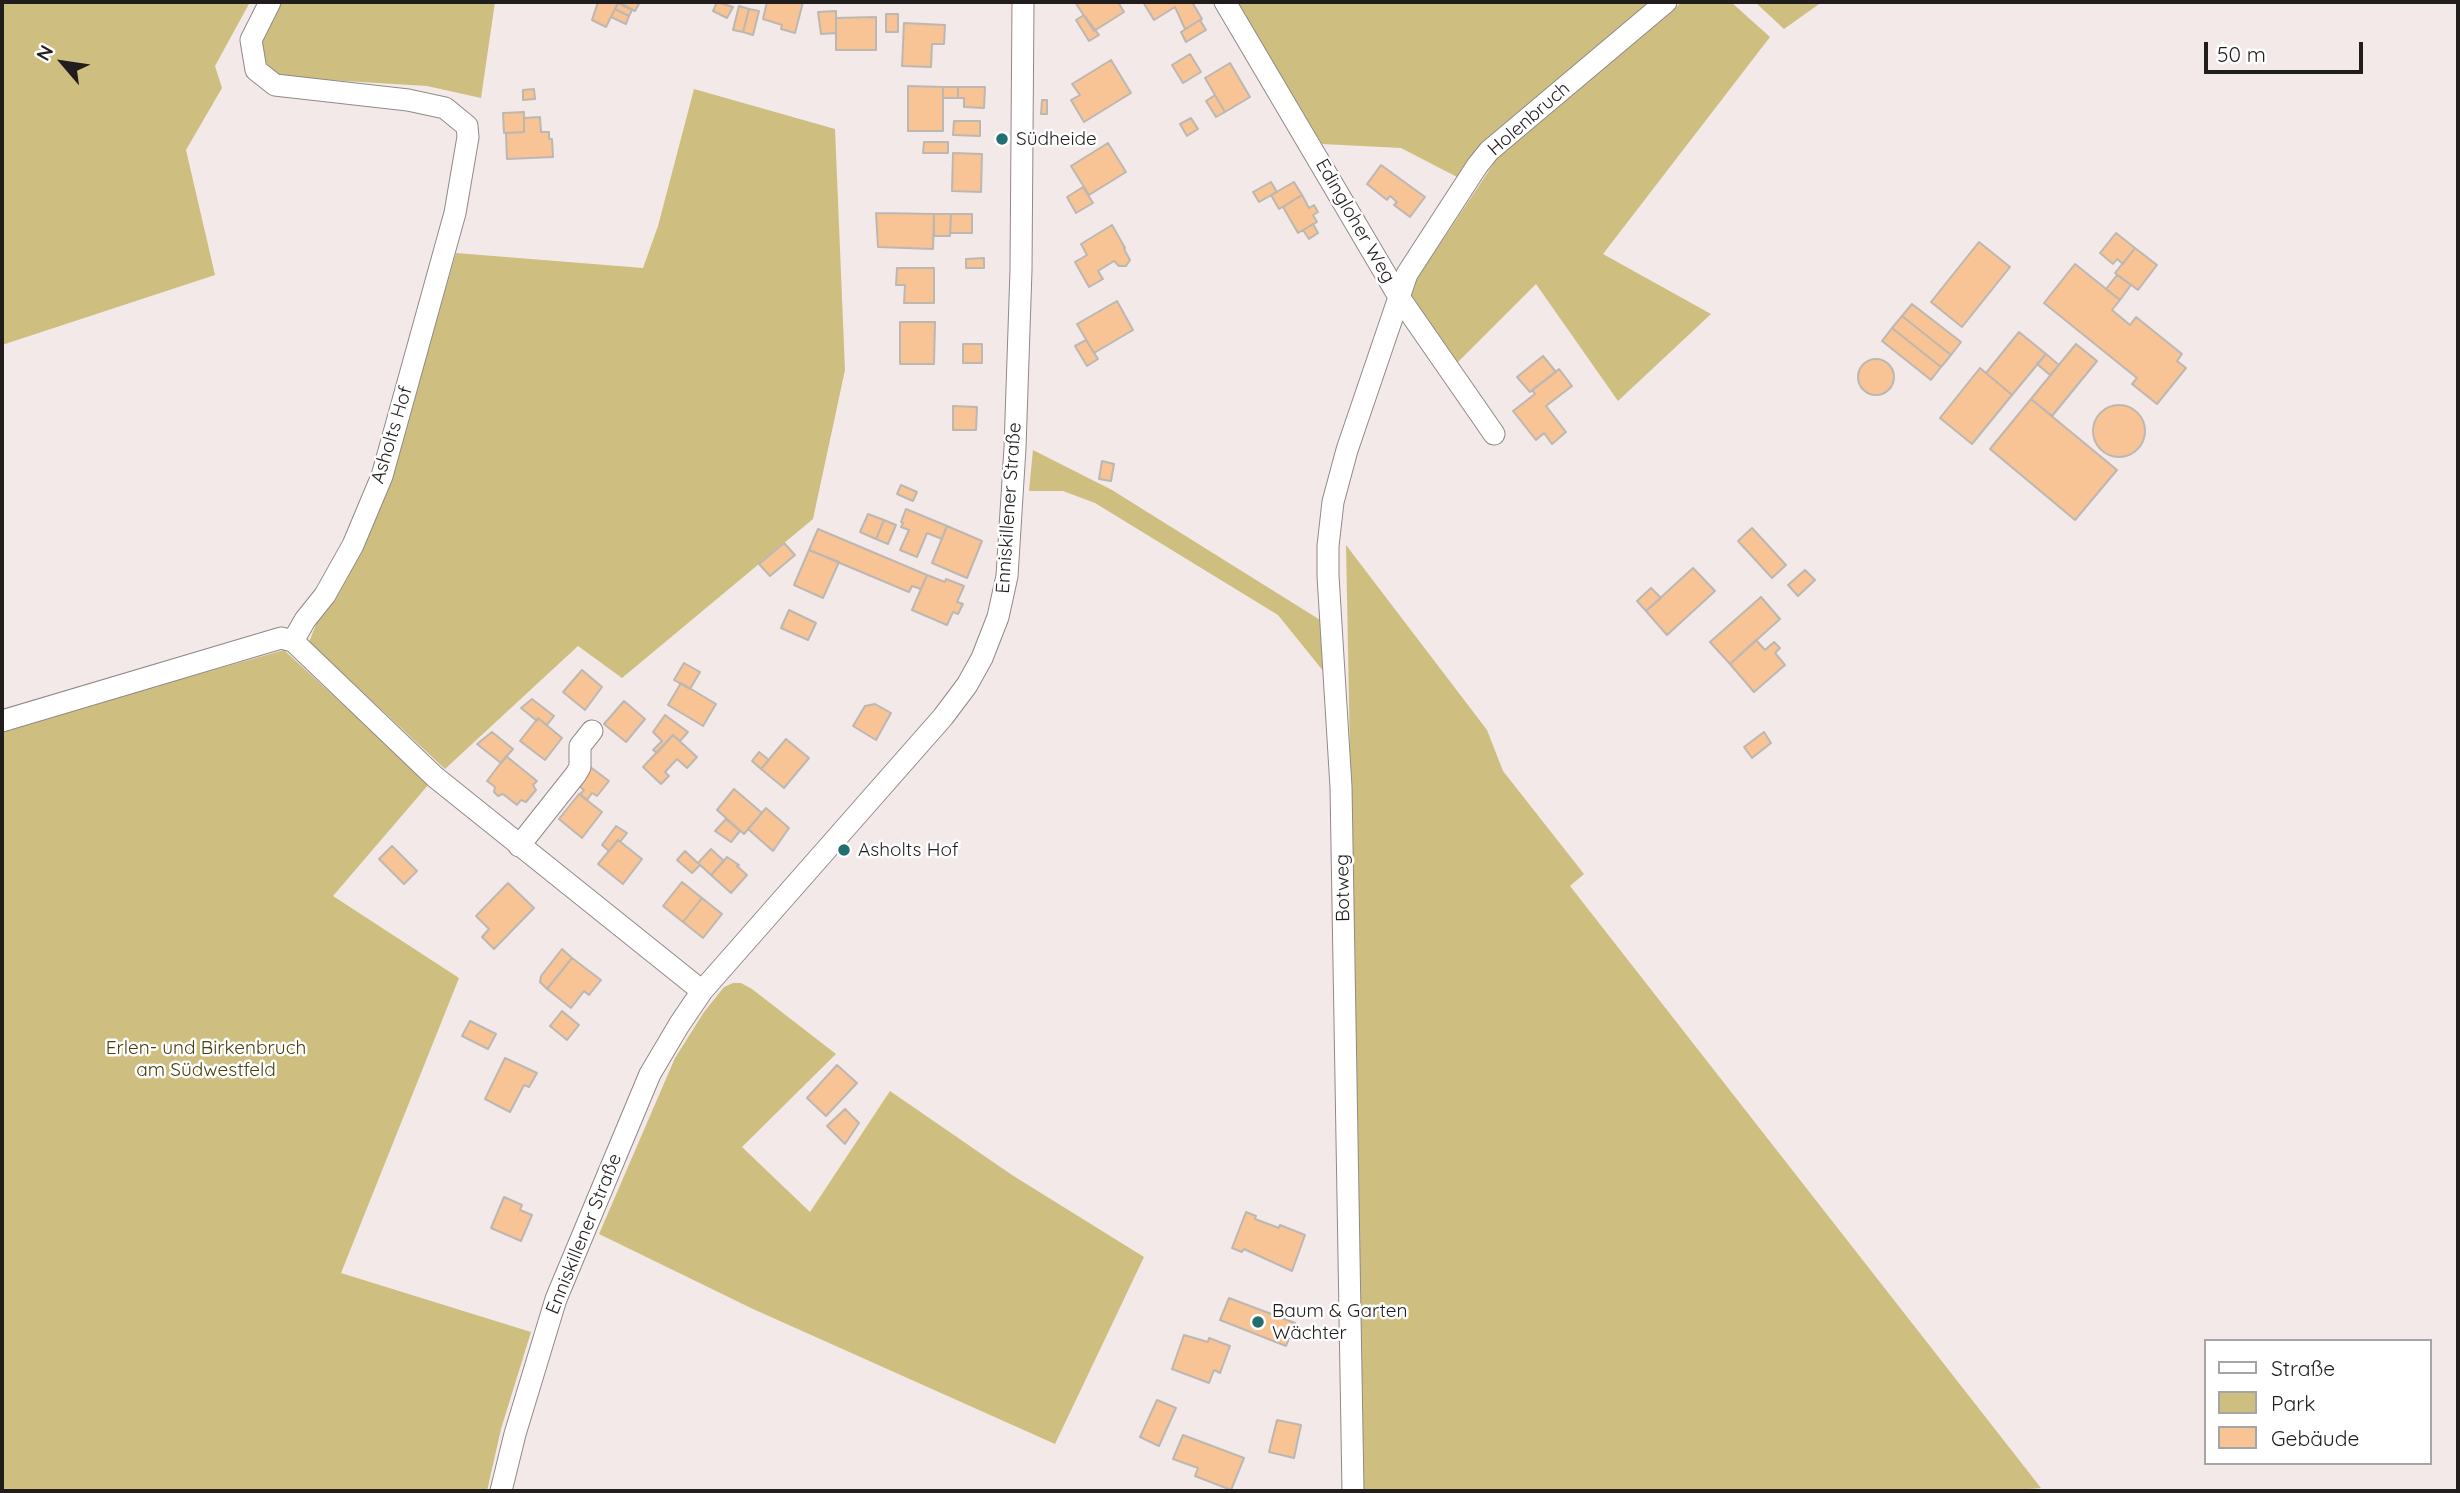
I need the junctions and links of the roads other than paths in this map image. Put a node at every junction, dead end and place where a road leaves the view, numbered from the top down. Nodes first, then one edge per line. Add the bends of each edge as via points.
1 (270, 2) edge
2 (1023, 2) edge
3 (1226, 2) edge
4 (1666, 2) edge
5 (1399, 296) junction
6 (1493, 434) dead end
7 (293, 641) junction
8 (2, 721) edge
9 (592, 731) dead end
10 (519, 846) junction
11 (702, 991) junction
12 (501, 1491) edge
13 (1353, 1491) edge

1 - 7 street, Asholts Hof via 251,40 256,70 275,85 445,108 467,126 468,137 455,213 382,476 353,545
2 - 11 street, Enniskillener Straße via 1015,448 1007,576 998,617 982,658 943,717
3 - 5 street, Edingloher Weg
4 - 5 street, Holenbruch via 1489,151 1415,261
5 - 6 street, Edingloher Weg
5 - 13 street, Botweg via 1347,450 1333,502 1328,546 1341,787
7 - 8 street via 281,638
7 - 10 street via 435,776
9 - 10 street via 580,746 576,774
10 - 11 street
11 - 12 street, Enniskillener Straße via 650,1074 581,1234 545,1332

